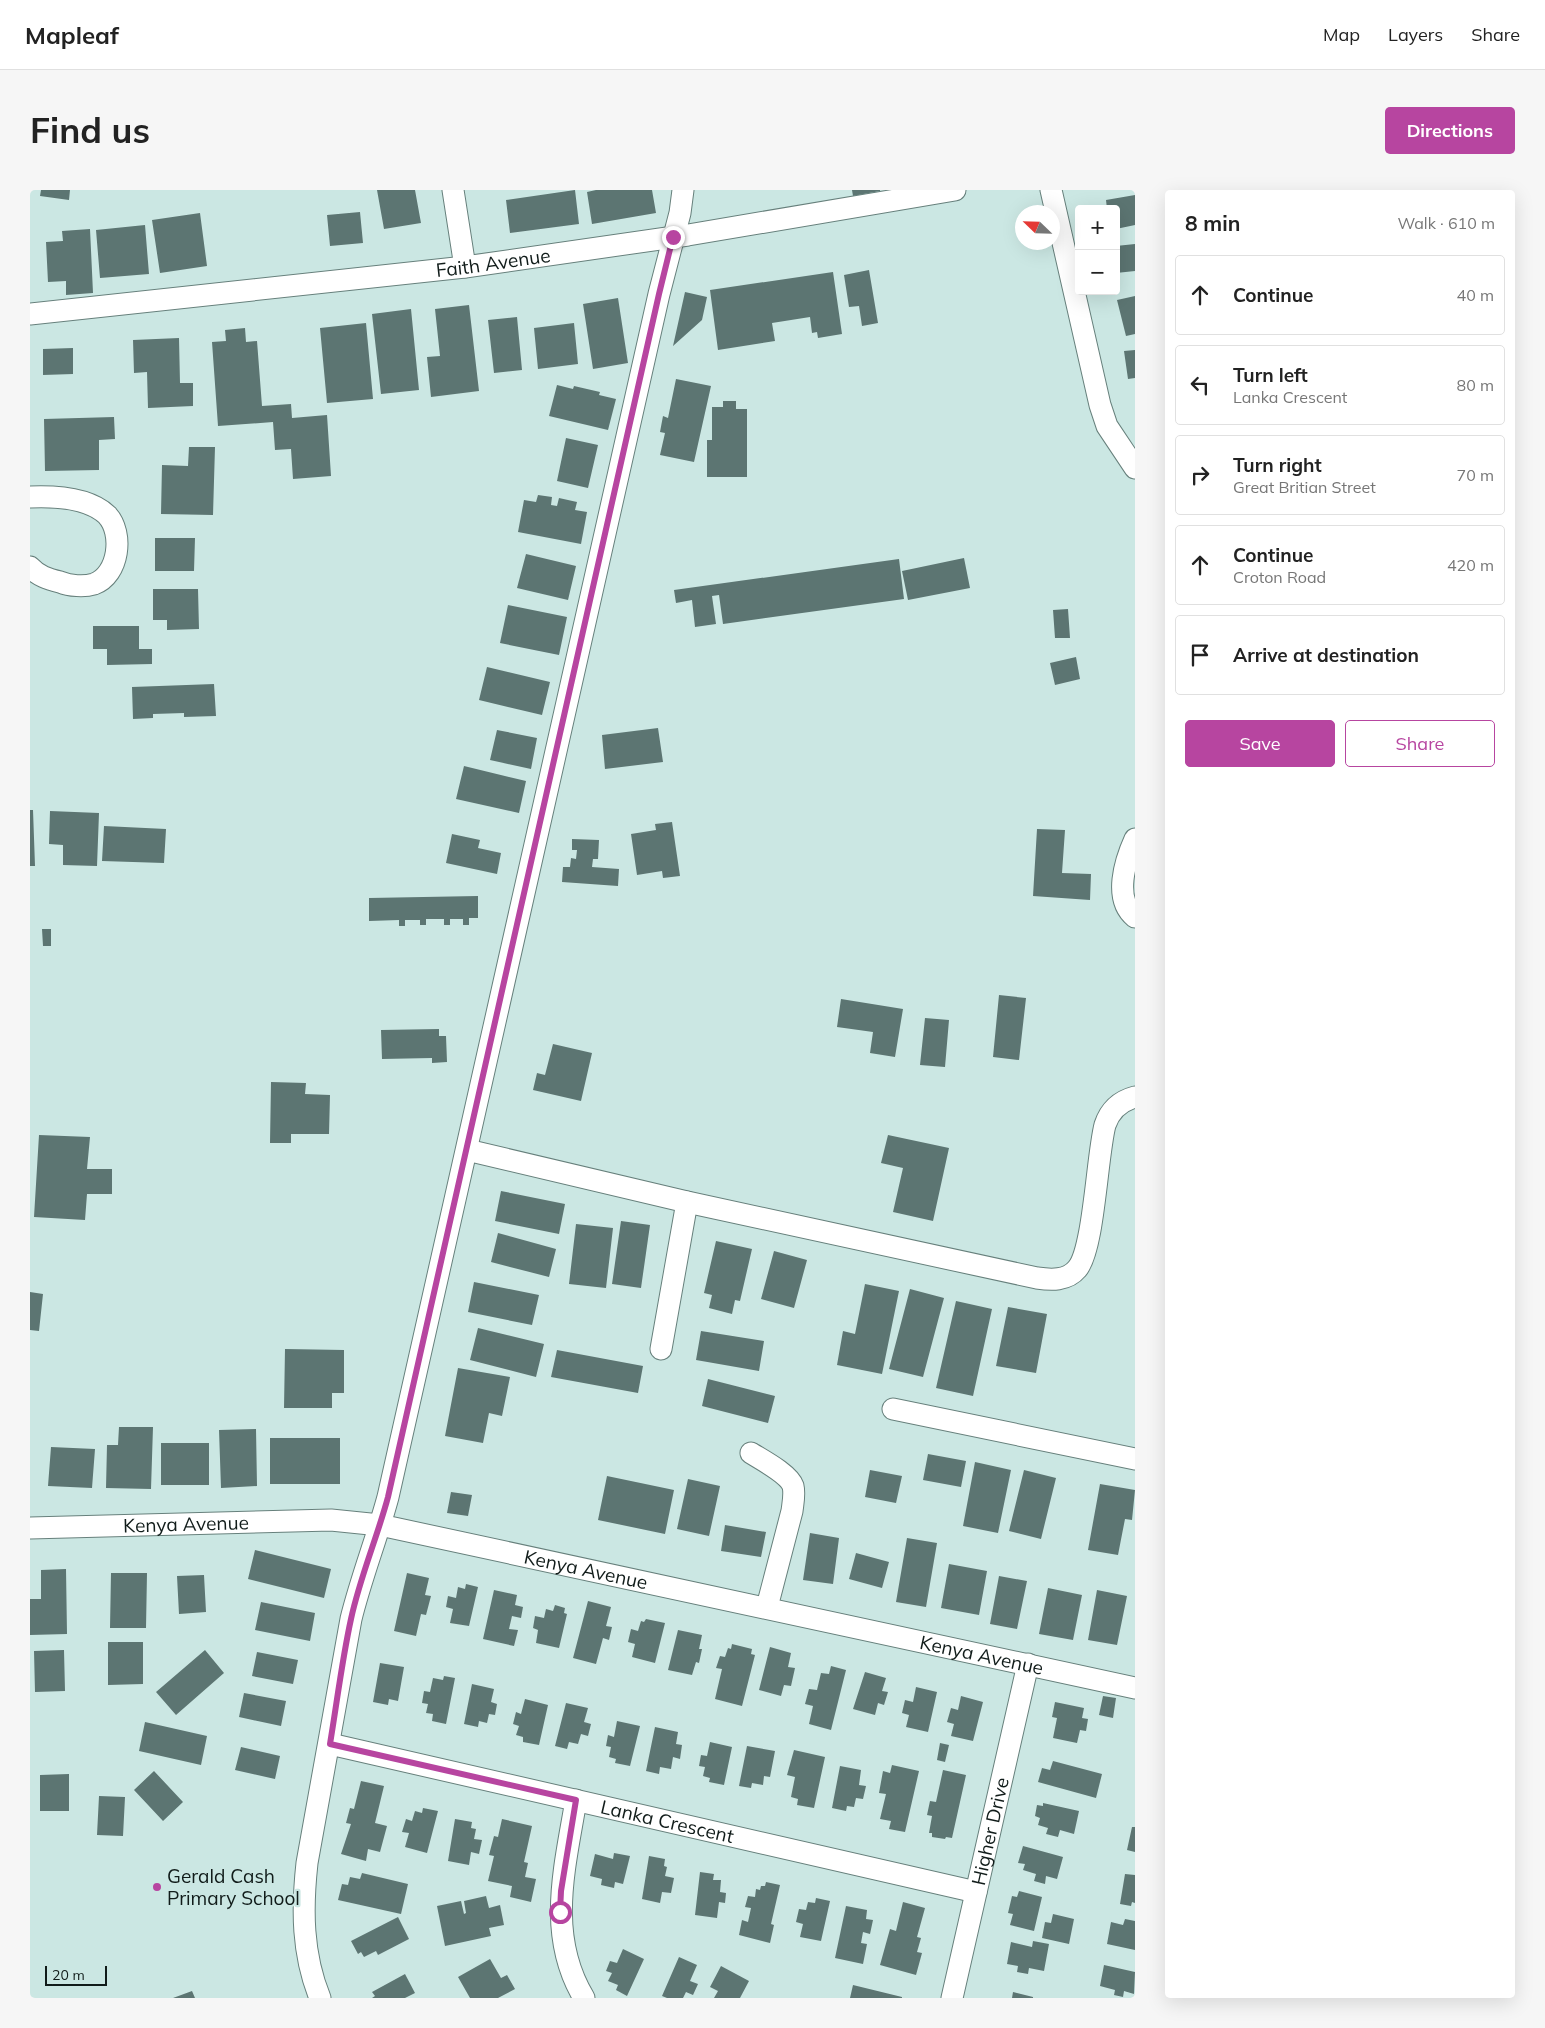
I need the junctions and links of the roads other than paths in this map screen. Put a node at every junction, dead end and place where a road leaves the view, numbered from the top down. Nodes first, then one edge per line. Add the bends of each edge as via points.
1 (453, 190) edge
2 (683, 190) edge
3 (955, 190) edge
4 (1051, 190) edge
5 (673, 237) junction
6 (465, 267) junction
7 (30, 314) edge
8 (1135, 468) edge
9 (30, 496) edge
10 (30, 567) edge
11 (1135, 839) edge
12 (1135, 917) edge
13 (1135, 1096) edge
14 (467, 1150) junction
15 (687, 1202) junction
16 (661, 1349) dead end
17 (892, 1409) dead end
18 (751, 1453) dead end
19 (1135, 1459) edge
20 (380, 1525) junction
21 (30, 1528) edge
22 (767, 1607) junction
23 (1028, 1664) junction
24 (1135, 1688) edge
25 (330, 1744) junction
26 (576, 1800) junction
27 (976, 1892) junction
28 (320, 1998) edge
29 (584, 1998) edge
30 (952, 1998) edge

1 - 6 street
2 - 5 street
3 - 5 street, Faith Avenue
4 - 8 street via 1100,404 1108,426
5 - 6 street, Faith Avenue
5 - 14 street
6 - 7 street, Faith Avenue
9 - 10 street via 63,498 96,508 111,521 118,538 112,565 105,577 95,584 65,584 43,577
11 - 12 street via 1126,864 1123,894 1128,912
13 - 15 street via 1122,1101 1108,1117 1086,1250 1078,1268 1058,1279 1037,1278
14 - 15 street
14 - 20 street
15 - 16 street
17 - 19 street
18 - 22 street via 786,1477 794,1495
20 - 21 street, Kenya Avenue via 331,1520
20 - 22 street, Kenya Avenue
20 - 25 street via 350,1619
22 - 23 street, Kenya Avenue
23 - 24 street, Kenya Avenue
23 - 27 street, Higher Drive
25 - 26 street, Lanka Crescent
25 - 28 street via 303,1897 307,1953
26 - 27 street, Lanka Crescent
26 - 29 street via 560,1912 567,1957
27 - 30 street, Higher Drive

